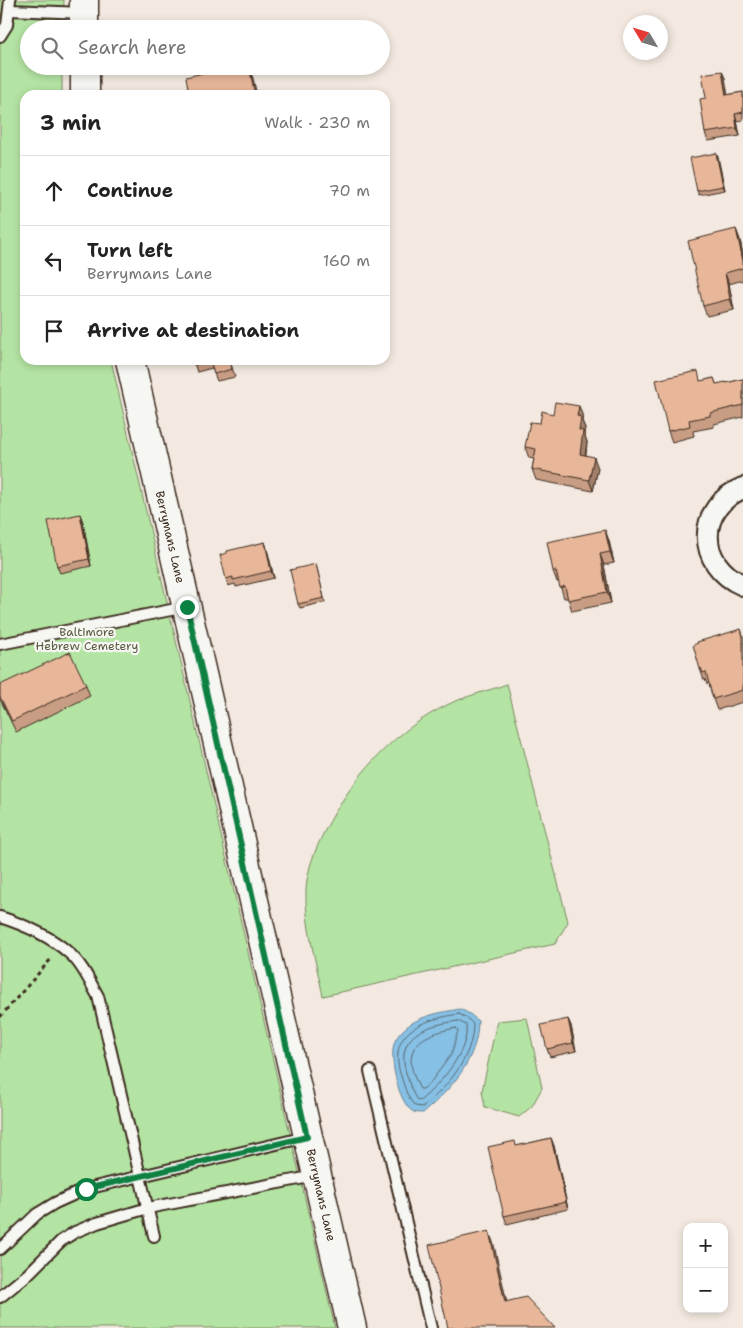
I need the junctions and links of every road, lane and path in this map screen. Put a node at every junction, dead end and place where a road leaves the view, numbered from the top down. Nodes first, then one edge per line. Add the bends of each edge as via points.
1 (10, 5) edge
2 (84, 14) edge
3 (0, 36) edge
4 (85, 75) edge
5 (86, 90) edge
6 (131, 365) edge
7 (743, 488) edge
8 (743, 585) edge
9 (187, 607) junction
10 (0, 644) edge
11 (0, 917) edge
12 (61, 947) junction
13 (0, 1017) edge
14 (370, 1071) dead end
15 (307, 1137) junction
16 (140, 1175) junction
17 (316, 1176) junction
18 (148, 1208) junction
19 (154, 1236) dead end
20 (0, 1249) edge
21 (0, 1296) edge
22 (352, 1328) edge
23 (431, 1328) edge

1 - 2 lane
1 - 3 lane via 7,25
4 - 5 street
6 - 9 street, Berrymans Lane
7 - 8 street via 721,501 708,528 712,557 733,581
9 - 10 lane
9 - 15 street, Berrymans Lane
11 - 12 lane via 45,935
12 - 13 path
12 - 16 lane via 76,961 98,996
14 - 23 lane
15 - 16 lane
15 - 17 street, Berrymans Lane
16 - 18 lane
16 - 20 lane via 86,1189 55,1203 37,1214
17 - 18 lane
17 - 22 street, Berrymans Lane
18 - 19 lane
18 - 21 lane via 75,1232

